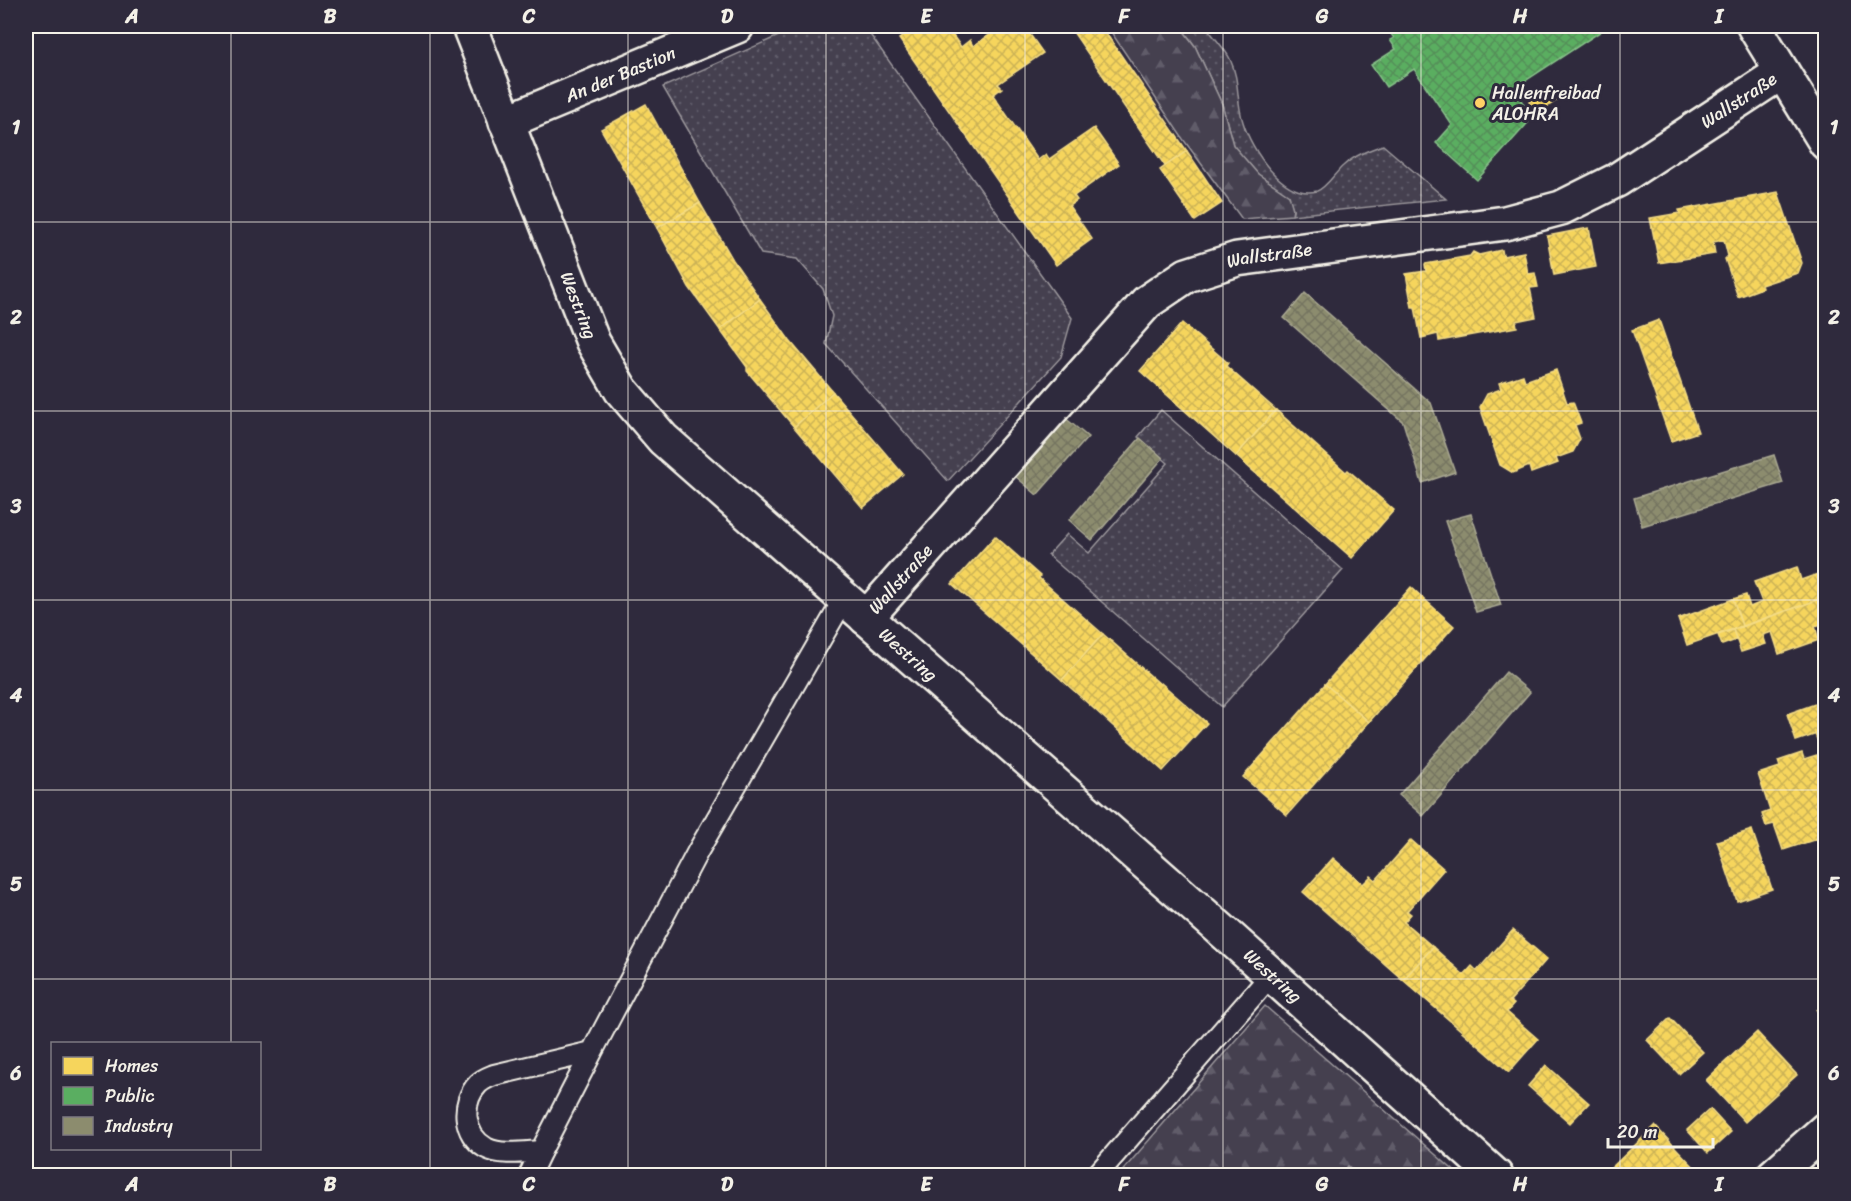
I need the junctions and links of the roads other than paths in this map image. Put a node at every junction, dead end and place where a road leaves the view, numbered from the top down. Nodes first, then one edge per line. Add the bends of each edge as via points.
1 (469, 26) edge
2 (737, 26) edge
3 (1754, 26) edge
4 (1782, 72) junction
5 (506, 122) junction
6 (1826, 143) edge
7 (855, 608) junction
8 (1271, 975) junction
9 (592, 1053) junction
10 (1826, 1129) edge
11 (541, 1151) junction
12 (529, 1176) edge
13 (1096, 1176) edge
14 (1496, 1176) edge
15 (1773, 1176) edge

1 - 5 street, Westring
2 - 5 street, An der Bastion
3 - 4 street
4 - 6 street
4 - 7 street, Wallstraße via 1617,180 1561,208 1505,223 1238,259 1187,275 1147,302
5 - 7 street, Westring via 593,342 621,390 663,440
7 - 8 street, Westring
7 - 9 lane via 698,851
8 - 13 lane
8 - 14 street, Westring
9 - 11 lane
9 - 11 lane via 494,1075 480,1082 470,1094 467,1124 474,1138 486,1148 501,1153
10 - 15 street
11 - 12 lane

